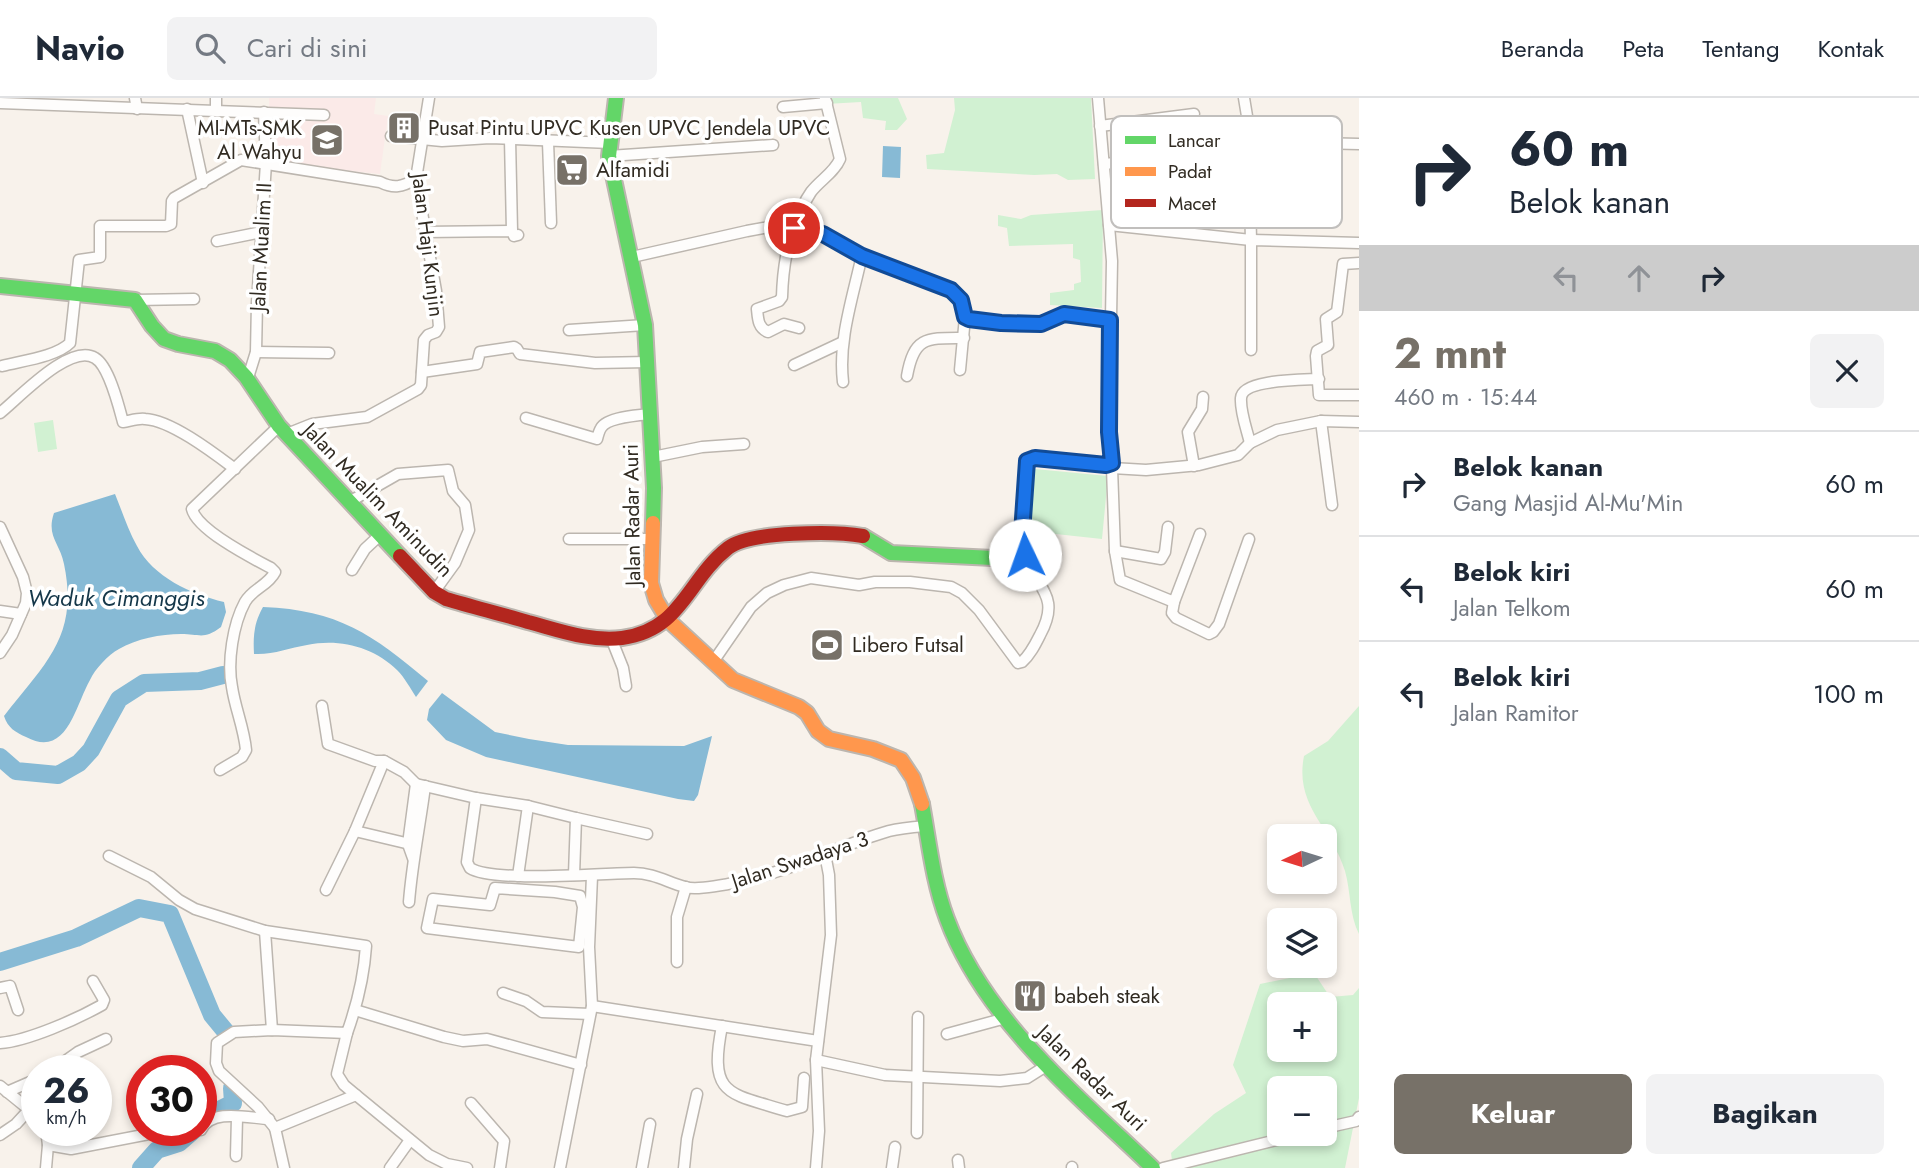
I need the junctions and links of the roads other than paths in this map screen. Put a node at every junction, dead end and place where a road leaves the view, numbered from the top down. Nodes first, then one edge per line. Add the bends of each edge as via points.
1 (216, 98) edge
2 (429, 98) edge
3 (616, 98) edge
4 (1098, 98) edge
5 (1244, 98) edge
6 (826, 100) edge
7 (0, 103) edge
8 (136, 103) edge
9 (783, 107) dead end
10 (187, 109) junction
11 (216, 110) junction
12 (264, 113) junction
13 (1194, 114) dead end
14 (324, 115) dead end
15 (1177, 116) edge
16 (1247, 116) edge
17 (1111, 124) edge
18 (1100, 125) junction
19 (391, 136) dead end
20 (510, 139) junction
21 (421, 140) junction
22 (548, 142) junction
23 (773, 145) dead end
24 (610, 150) junction
25 (266, 163) junction
26 (1111, 163) edge
27 (1104, 164) junction
28 (416, 179) junction
29 (203, 183) junction
30 (551, 223) dead end
31 (1109, 225) joint
32 (794, 228) junction
33 (1137, 228) edge
34 (1251, 228) edge
35 (262, 232) junction
36 (424, 233) junction
37 (1251, 240) junction
38 (217, 241) dead end
39 (1359, 243) edge
40 (862, 256) junction
41 (632, 257) junction
42 (1359, 263) edge
43 (0, 286) edge
44 (73, 295) junction
45 (194, 299) dead end
46 (135, 300) junction
47 (965, 317) junction
48 (1110, 320) junction
49 (645, 326) junction
50 (799, 328) dead end
51 (569, 330) dead end
52 (964, 338) junction
53 (843, 342) junction
54 (1251, 350) dead end
55 (256, 352) junction
56 (330, 353) dead end
57 (648, 362) junction
58 (794, 365) dead end
59 (2, 366) edge
60 (960, 370) dead end
61 (422, 372) junction
62 (907, 376) dead end
63 (1319, 379) junction
64 (247, 381) junction
65 (843, 382) dead end
66 (1359, 395) edge
67 (1203, 397) dead end
68 (0, 413) edge
69 (651, 414) junction
70 (526, 418) dead end
71 (1321, 421) junction
72 (1359, 422) edge
73 (283, 430) junction
74 (1250, 443) junction
75 (744, 444) dead end
76 (653, 457) junction
77 (1112, 466) junction
78 (1194, 466) junction
79 (235, 470) junction
80 (349, 502) junction
81 (1332, 505) dead end
82 (0, 527) edge
83 (1168, 527) dead end
84 (1200, 534) dead end
85 (380, 535) junction
86 (569, 539) dead end
87 (652, 539) junction
88 (1249, 539) dead end
89 (1115, 551) junction
90 (993, 558) dead end
91 (352, 570) dead end
92 (434, 592) junction
93 (1174, 602) junction
94 (0, 611) edge
95 (21, 614) junction
96 (668, 620) junction
97 (611, 638) junction
98 (0, 653) edge
99 (713, 662) junction
100 (626, 686) dead end
101 (322, 706) dead end
102 (384, 761) junction
103 (219, 770) dead end
104 (420, 785) junction
105 (476, 798) junction
106 (528, 806) junction
107 (576, 818) junction
108 (926, 826) junction
109 (355, 831) junction
110 (647, 834) dead end
111 (413, 845) junction
112 (825, 854) junction
113 (109, 856) dead end
114 (574, 875) junction
115 (517, 876) junction
116 (592, 876) junction
117 (686, 887) junction
118 (326, 890) dead end
119 (409, 902) dead end
120 (265, 931) junction
121 (584, 947) junction
122 (677, 962) dead end
123 (93, 981) dead end
124 (0, 988) edge
125 (503, 993) dead end
126 (18, 1010) dead end
127 (355, 1010) junction
128 (591, 1010) junction
129 (918, 1017) dead end
130 (1006, 1018) junction
131 (722, 1026) junction
132 (272, 1030) junction
133 (347, 1033) junction
134 (947, 1034) dead end
135 (106, 1039) dead end
136 (818, 1041) junction
137 (0, 1043) edge
138 (74, 1055) edge
139 (816, 1060) junction
140 (580, 1065) junction
141 (1046, 1066) junction
142 (804, 1078) dead end
143 (917, 1078) junction
144 (21, 1084) edge
145 (3, 1089) edge
146 (697, 1094) dead end
147 (357, 1096) junction
148 (21, 1103) edge
149 (471, 1103) dead end
150 (217, 1115) edge
151 (1359, 1117) edge
152 (237, 1118) junction
153 (21, 1121) edge
154 (272, 1123) junction
155 (650, 1124) dead end
156 (1337, 1125) edge
157 (917, 1133) dead end
158 (0, 1135) edge
159 (410, 1140) junction
160 (1267, 1142) edge
161 (48, 1146) edge
162 (54, 1146) edge
163 (87, 1146) edge
164 (895, 1147) dead end
165 (236, 1156) dead end
166 (446, 1166) edge
167 (46, 1168) edge
168 (284, 1168) edge
169 (390, 1168) edge
170 (467, 1168) edge
171 (500, 1168) edge
172 (560, 1168) edge
173 (642, 1168) edge
174 (684, 1168) edge
175 (816, 1168) edge
176 (892, 1168) edge
177 (1153, 1168) edge
178 (1163, 1168) edge

1 - 11 street
2 - 21 street
3 - 24 main road, Jalan Radar Auri
4 - 18 street
5 - 16 street
6 - 9 street
6 - 32 street via 840,159 812,191
7 - 8 street
8 - 10 street
10 - 11 street
10 - 29 street
11 - 12 street
12 - 14 street
12 - 25 street, Jalan Mualim II
13 - 15 street
17 - 18 street
18 - 27 street
19 - 21 street
20 - 21 street, Jalan Haji Kunjin
20 - 22 street, Jalan Haji Kunjin
20 - 36 street via 515,233
21 - 28 street, Jalan Haji Kunjin
22 - 24 street, Jalan Haji Kunjin
22 - 30 street
23 - 24 street, Jalan Haji Kunjin
24 - 41 main road, Jalan Radar Auri
25 - 28 street via 392,187
25 - 29 street via 237,161
25 - 35 street, Jalan Mualim II
26 - 27 street
27 - 31 street
28 - 36 street, Jalan Haji Kunjin
29 - 44 street via 174,198 171,223 166,226 100,226 100,256 79,260
31 - 48 street
32 - 40 street via 823,234
32 - 41 street via 747,230
32 - 50 street via 782,297 757,309 762,330 784,324
33 - 37 street
34 - 37 street
35 - 38 street
35 - 55 street, Jalan Mualim II
36 - 61 street, Jalan Haji Kunjin via 439,328 424,340
37 - 39 street
37 - 54 street
40 - 47 street via 951,290 961,300
40 - 53 street
41 - 49 main road, Jalan Radar Auri
42 - 63 street via 1343,264 1337,313 1326,320 1328,345 1317,351
43 - 44 main road
44 - 46 main road
44 - 59 street via 68,345
45 - 46 street
46 - 64 main road, Jalan Mualim Aminudin via 164,339 219,353
47 - 48 street via 1021,324 1047,323 1064,314
47 - 52 street
48 - 77 street
49 - 51 street
49 - 57 main road, Jalan Radar Auri
52 - 60 street
52 - 62 street via 933,339 916,347
53 - 58 street
53 - 65 street
55 - 56 street
55 - 64 street, Jalan Mualim II
57 - 61 street via 595,363 520,354 513,347 480,352 477,364
57 - 69 main road, Jalan Radar Auri
61 - 73 street, Jalan Haji Kunjin via 418,389 369,416
63 - 66 street via 1318,395
63 - 74 street via 1257,384 1245,390 1241,400
64 - 73 main road, Jalan Mualim Aminudin
67 - 78 street via 1202,409 1188,432
68 - 79 street via 55,366 88,356 102,368 123,422 150,420 208,448
69 - 70 street via 627,415 605,423 597,439
69 - 76 main road, Jalan Radar Auri
71 - 72 street
71 - 74 street via 1277,430
71 - 81 street
73 - 79 street, Jalan Mualim Aminudin
73 - 80 main road, Jalan Mualim Aminudin
74 - 78 street via 1238,455
75 - 76 street
76 - 87 main road, Jalan Radar Auri
77 - 78 street via 1157,470
77 - 89 street
77 - 99 street via 1027,461 1023,548 1050,614 1022,662 1018,663 970,600 951,587 910,582 859,585 811,578 767,593 751,607
79 - 103 street, Jalan Mualim Aminudin via 193,506 192,513 232,547 271,568 272,578 245,602 237,624 231,684 246,750
80 - 85 main road, Jalan Mualim Aminudin
80 - 92 street via 398,474 449,470 453,491 465,505 469,530 455,564
82 - 95 street via 26,584
83 - 89 street via 1161,559
84 - 93 street
85 - 91 street
85 - 92 main road, Jalan Mualim Aminudin
86 - 87 street
87 - 96 main road, Jalan Radar Auri via 651,583
88 - 93 street via 1213,632 1207,634 1174,616
89 - 93 street via 1122,582
90 - 96 main road via 891,553 861,535 759,535 730,546 711,563
92 - 97 main road, Jalan Mualim Aminudin via 566,633
94 - 95 street
95 - 98 street
96 - 97 main road, Jalan Mualim Aminudin via 634,636
96 - 99 main road, Jalan Radar Auri
97 - 100 street
99 - 108 main road, Jalan Radar Auri via 733,680 799,707 829,739 901,760 917,785
101 - 102 street via 328,744
102 - 104 street
102 - 109 street
104 - 105 street
104 - 111 street
105 - 106 street
105 - 115 street, Jalan Swadaya 3 via 467,862 470,868
106 - 107 street
106 - 115 street
107 - 110 street
107 - 114 street
108 - 112 street, Jalan Swadaya 3 via 887,832
108 - 130 main road, Jalan Radar Auri via 937,889 958,945
109 - 111 street
109 - 118 street
111 - 119 street
112 - 117 street, Jalan Swadaya 3 via 740,882
112 - 136 street via 831,935
113 - 120 street via 151,877 195,909
114 - 115 street, Jalan Swadaya 3
114 - 116 street, Jalan Swadaya 3
116 - 117 street, Jalan Swadaya 3 via 653,875
116 - 121 street
117 - 122 street via 677,917
120 - 127 street via 366,946
120 - 132 street
121 - 121 street via 580,896 495,888 489,905 433,899 427,928
121 - 128 street
123 - 137 street via 104,1000 102,1005 39,1033
124 - 126 street via 10,986
125 - 128 street via 542,1012
127 - 133 street
127 - 140 street via 444,1037 487,1039
128 - 131 street
128 - 140 street
129 - 143 street
130 - 134 street
130 - 141 main road, Jalan Radar Auri
131 - 136 street
131 - 142 street via 717,1067 723,1085 733,1094 795,1110 802,1107
132 - 133 street
132 - 154 street via 234,1032 216,1047 216,1063
133 - 147 street via 337,1074
135 - 138 street
136 - 139 street
139 - 143 street
139 - 175 street
140 - 172 street
141 - 143 street via 1014,1081
141 - 177 main road, Jalan Radar Auri
143 - 157 street
144 - 145 street
145 - 148 street
146 - 174 street
147 - 154 street
147 - 159 street
149 - 171 street via 504,1141
150 - 152 street
151 - 156 street
152 - 154 street
152 - 165 street
153 - 158 street
154 - 168 street
155 - 173 street
159 - 166 street
159 - 169 street
160 - 178 street
161 - 167 street
162 - 163 street
164 - 176 street
166 - 170 street

